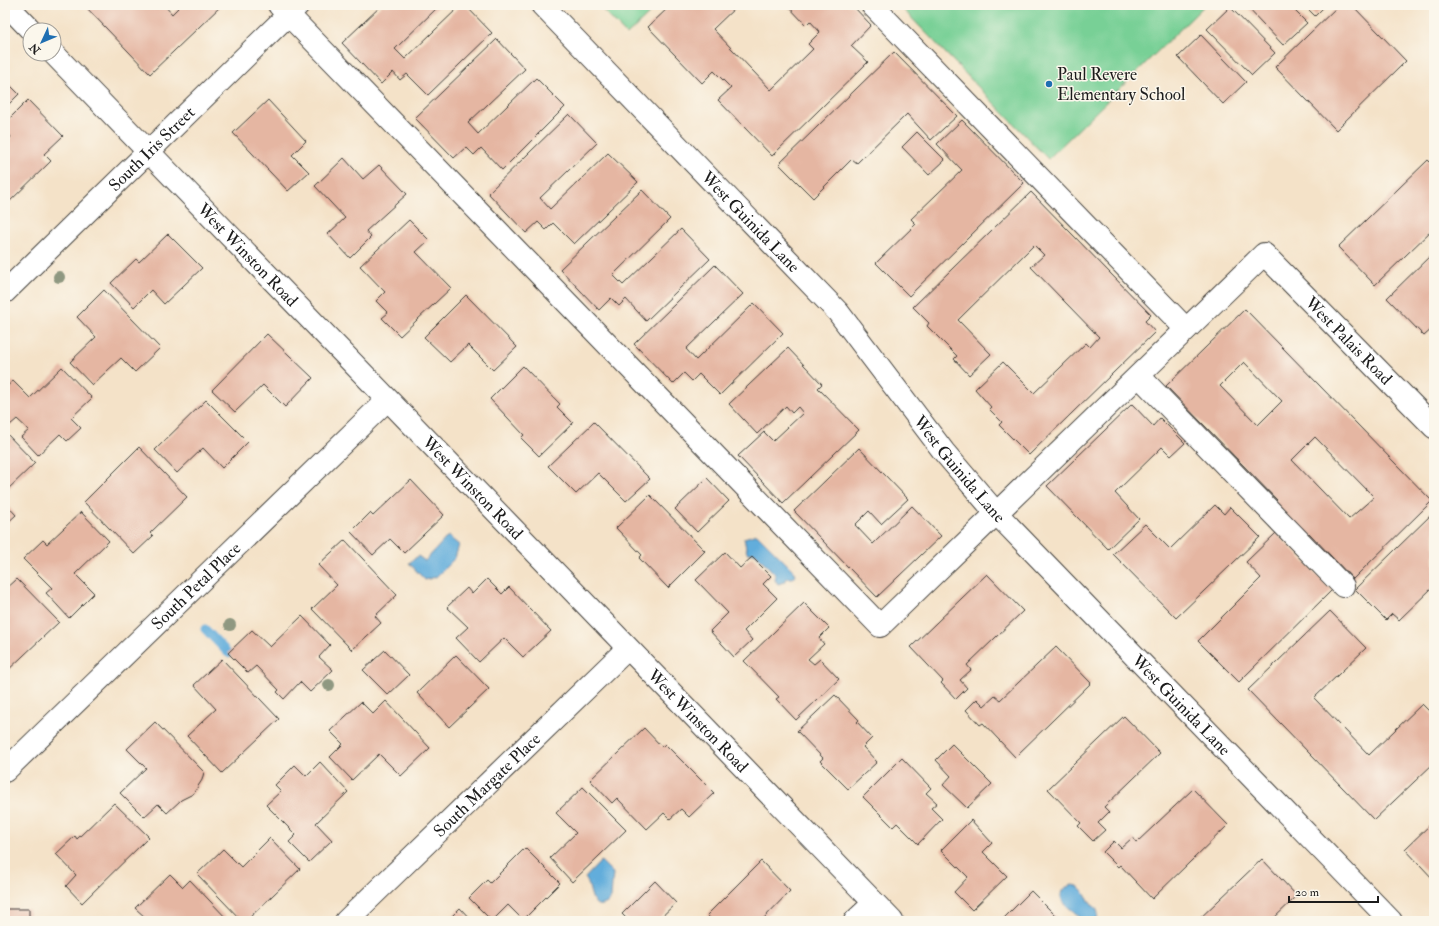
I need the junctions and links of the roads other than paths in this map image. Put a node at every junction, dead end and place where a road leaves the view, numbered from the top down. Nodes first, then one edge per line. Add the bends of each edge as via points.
1 (7, 5) edge
2 (542, 5) edge
3 (872, 5) edge
4 (288, 8) edge
5 (23, 22) edge
6 (62, 62) edge
7 (148, 152) junction
8 (5, 292) edge
9 (1186, 329) junction
10 (1139, 376) junction
11 (387, 400) junction
12 (1434, 427) edge
13 (996, 513) junction
14 (1343, 586) dead end
15 (627, 649) junction
16 (5, 771) edge
17 (874, 903) junction
18 (346, 921) edge
19 (855, 921) edge
20 (892, 921) edge
21 (1391, 921) edge

1 - 5 street
2 - 13 street, West Guinida Lane via 838,312 944,452
3 - 9 street
4 - 7 street, South Iris Street
4 - 13 street via 880,626
6 - 7 street, West Winston Road
7 - 8 street, South Iris Street
7 - 11 street, West Winston Road
9 - 10 street
9 - 12 street, West Palais Road via 1264,254
10 - 13 street
10 - 14 street
11 - 15 street, West Winston Road
11 - 16 street, South Petal Place
13 - 21 street, West Guinida Lane
15 - 17 street, West Winston Road
15 - 18 street, South Margate Place
17 - 19 street
17 - 20 street, West Winston Road

